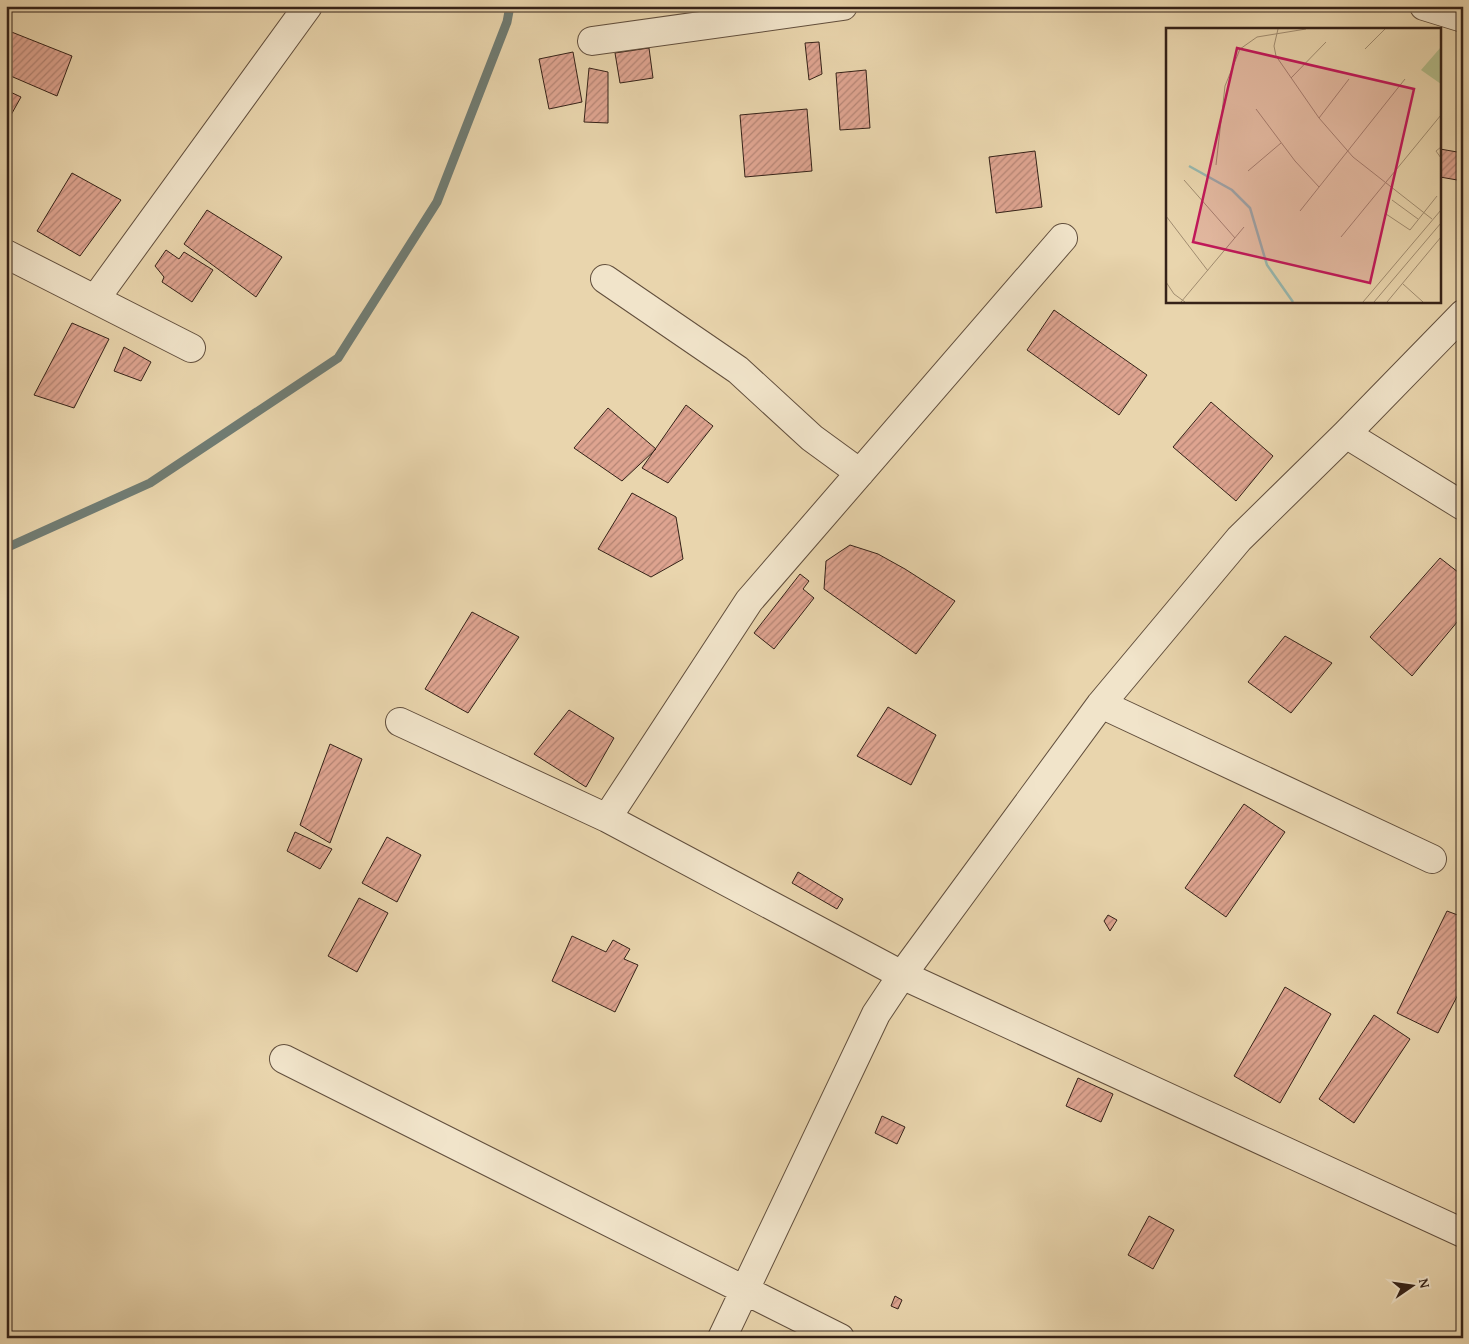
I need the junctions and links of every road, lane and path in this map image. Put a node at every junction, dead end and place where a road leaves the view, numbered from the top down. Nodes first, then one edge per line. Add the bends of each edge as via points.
1 (308, 6) edge
2 (843, 6) edge
3 (1424, 6) edge
4 (1463, 18) edge
5 (592, 41) dead end
6 (1063, 238) dead end
7 (6, 254) edge
8 (605, 279) dead end
9 (96, 298) junction
10 (1463, 314) edge
11 (191, 348) dead end
12 (1346, 434) junction
13 (860, 473) junction
14 (1463, 506) edge
15 (1100, 704) junction
16 (400, 722) dead end
17 (607, 818) junction
18 (1432, 859) dead end
19 (902, 975) junction
20 (284, 1059) dead end
21 (1463, 1234) edge
22 (744, 1290) junction
23 (722, 1338) edge
24 (840, 1338) edge

1 - 9 street
2 - 5 street
3 - 4 street
6 - 13 street
7 - 9 street
8 - 13 street via 738,370 812,438
9 - 11 street
10 - 12 street
12 - 14 street
12 - 15 street via 1239,539
13 - 17 street via 749,601
15 - 18 street
15 - 19 street
16 - 17 street
17 - 19 street
19 - 21 street
19 - 22 street via 876,1014
20 - 22 street
22 - 23 street
22 - 24 street

